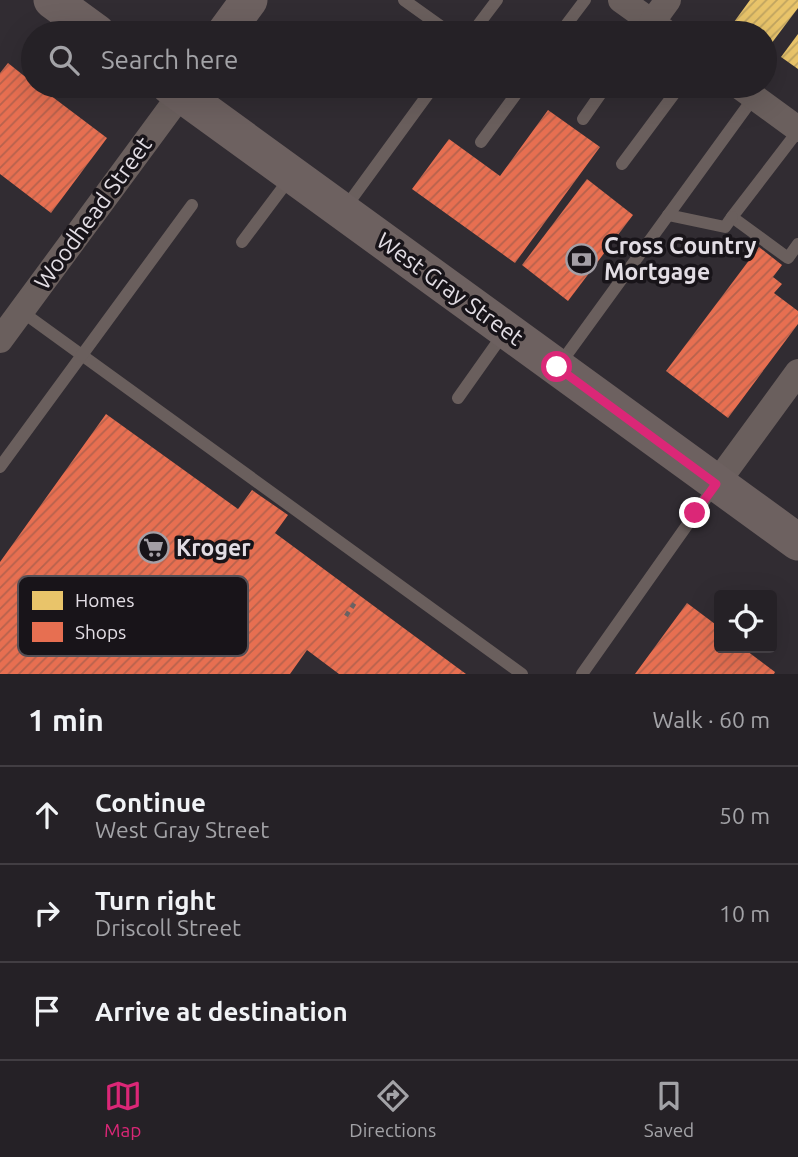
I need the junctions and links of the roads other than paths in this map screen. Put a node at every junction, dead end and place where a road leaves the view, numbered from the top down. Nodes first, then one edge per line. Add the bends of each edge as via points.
1 (249, 0) edge
2 (404, 0) edge
3 (585, 0) edge
4 (621, 0) edge
5 (668, 0) edge
6 (56, 1) edge
7 (492, 2) edge
8 (82, 21) edge
9 (234, 21) edge
10 (433, 21) edge
11 (480, 21) edge
12 (570, 21) edge
13 (644, 21) edge
14 (658, 21) edge
15 (172, 98) edge
16 (192, 98) edge
17 (425, 98) edge
18 (513, 98) edge
19 (598, 98) edge
20 (671, 98) edge
21 (743, 98) edge
22 (756, 98) edge
23 (583, 119) dead end
24 (798, 130) edge
25 (481, 142) dead end
26 (622, 164) dead end
27 (292, 175) junction
28 (191, 205) dead end
29 (343, 211) junction
30 (668, 215) junction
31 (732, 217) junction
32 (242, 242) dead end
33 (798, 244) edge
34 (21, 311) junction
35 (506, 330) junction
36 (0, 340) edge
37 (82, 355) junction
38 (557, 367) junction
39 (798, 372) edge
40 (458, 398) dead end
41 (0, 467) edge
42 (716, 484) junction
43 (798, 542) edge
44 (522, 674) edge
45 (582, 674) edge

1 - 9 main road
2 - 10 lane
3 - 12 lane
4 - 13 street
5 - 14 street
6 - 8 main road
7 - 11 lane
15 - 34 street, Woodhead Street
16 - 27 main road, West Gray Street
17 - 29 lane
18 - 25 lane
19 - 23 lane
20 - 26 lane
21 - 30 lane
22 - 24 street
24 - 31 lane
27 - 29 main road, West Gray Street
27 - 32 lane
28 - 37 lane
29 - 35 main road, West Gray Street
30 - 31 lane via 725,227
30 - 38 lane
31 - 33 lane via 788,258
34 - 36 street, Woodhead Street
34 - 37 lane
35 - 38 main road, West Gray Street
35 - 40 lane
37 - 41 lane
37 - 44 lane
38 - 42 main road, West Gray Street
39 - 42 street
42 - 43 main road, West Gray Street
42 - 45 lane

